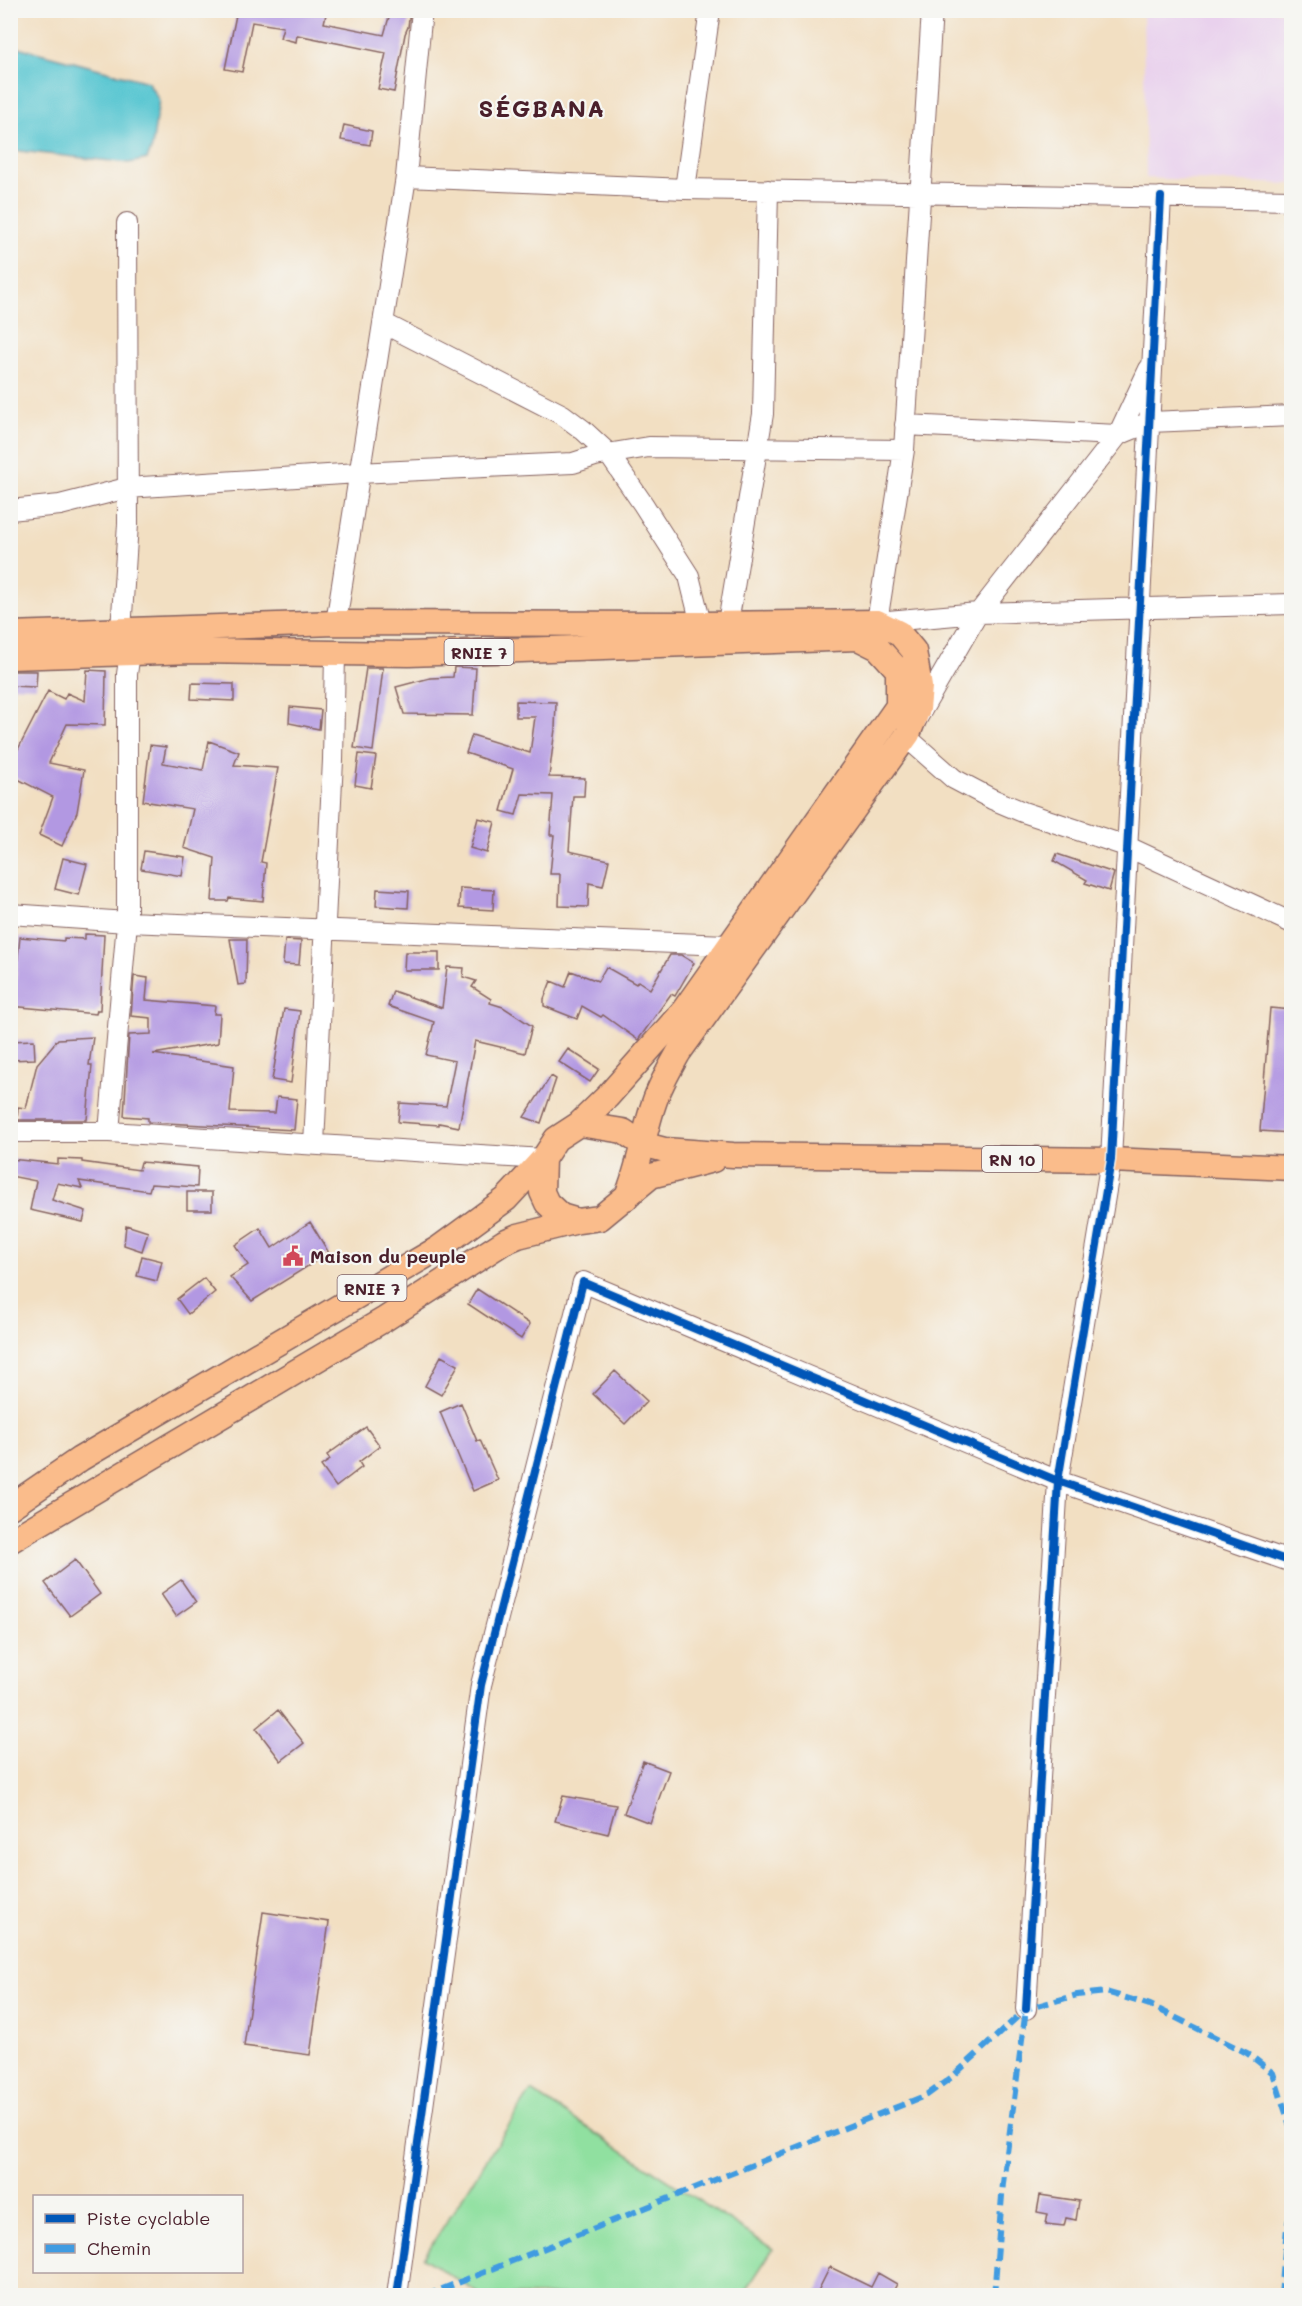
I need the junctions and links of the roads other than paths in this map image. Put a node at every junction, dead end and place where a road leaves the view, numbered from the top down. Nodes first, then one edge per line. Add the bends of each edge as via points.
1 (422, 10) edge
2 (710, 10) edge
3 (932, 10) edge
4 (406, 177) junction
5 (685, 189) junction
6 (768, 190) junction
7 (920, 194) junction
8 (1161, 197) junction
9 (1292, 200) edge
10 (127, 223) dead end
11 (382, 323) junction
12 (1153, 361) junction
13 (1292, 416) edge
14 (1150, 422) junction
15 (905, 425) junction
16 (1118, 435) junction
17 (758, 448) junction
18 (904, 450) junction
19 (608, 453) junction
20 (358, 473) junction
21 (127, 488) junction
22 (10, 510) edge
23 (1292, 604) edge
24 (1140, 609) junction
25 (978, 613) junction
26 (336, 622) junction
27 (877, 622) junction
28 (728, 623) junction
29 (701, 624) junction
30 (121, 630) junction
31 (10, 634) edge
32 (130, 653) junction
33 (335, 653) junction
34 (10, 657) edge
35 (920, 687) junction
36 (898, 706) junction
37 (908, 734) junction
38 (1126, 846) junction
39 (10, 914) edge
40 (126, 922) junction
41 (1292, 923) edge
42 (324, 930) junction
43 (728, 945) junction
44 (579, 1124) junction
45 (10, 1132) edge
46 (109, 1132) junction
47 (642, 1143) junction
48 (314, 1144) junction
49 (733, 1155) junction
50 (543, 1159) junction
51 (1111, 1160) junction
52 (1292, 1168) edge
53 (626, 1198) junction
54 (578, 1221) junction
55 (1058, 1481) junction
56 (10, 1507) edge
57 (10, 1541) edge
58 (1292, 1562) edge
59 (1026, 2009) dead end
60 (397, 2295) edge

1 - 4 street
2 - 5 street
3 - 7 street
4 - 5 street
4 - 11 street
5 - 6 street
6 - 7 street
6 - 17 street via 763,414
7 - 8 street
7 - 15 street
8 - 9 street
8 - 12 street
10 - 21 street
11 - 19 street via 563,415
11 - 20 street
12 - 14 street
12 - 16 street
13 - 14 street
14 - 16 street
14 - 24 street
15 - 16 street
15 - 18 street
16 - 25 street
17 - 18 street
17 - 19 street via 649,447
17 - 28 street
18 - 27 street
19 - 20 street via 573,463
19 - 29 street via 689,576
20 - 21 street
20 - 26 street
21 - 22 street via 60,505
21 - 30 street
23 - 24 street
24 - 25 street
24 - 38 street
25 - 27 street
25 - 35 street
25 - 37 street
26 - 29 main road, RNIE 7 / RNIE 7
26 - 30 main road, RNIE 7 / RNIE 7
27 - 28 main road, RNIE 7 / RNIE 7
27 - 35 main road via 899,633 914,651
28 - 29 main road, RNIE 7 / RNIE 7
30 - 31 main road, RNIE 7 / RNIE 7
32 - 33 main road, RNIE 7 / RNIE 7
32 - 34 main road, RNIE 7 / RNIE 7
32 - 40 street
33 - 36 main road, RNIE 7 / RNIE 7 via 409,654 858,638 878,648 898,670
33 - 42 street
35 - 36 street
35 - 37 main road via 918,709
36 - 43 main road, RNIE 7 / RNIE 7
37 - 38 street via 954,779 992,799
37 - 47 main road via 679,1052 654,1103
38 - 41 street
38 - 51 street
39 - 40 street
40 - 42 street
40 - 46 street
42 - 43 street
42 - 48 street
43 - 44 main road, RNIE 7 / RNIE 7 via 684,1010
44 - 47 main road, RN 10 via 623,1131
44 - 50 main road, RNIE 7 / RNIE 7 via 556,1138
45 - 46 street
46 - 48 street
47 - 49 main road, RN 10 via 665,1150
47 - 53 main road
48 - 50 street
49 - 51 main road, RN 10
49 - 53 main road, RN 10 via 651,1176
50 - 54 main road via 542,1192 547,1203 561,1216
50 - 56 main road, RNIE 7 / RNIE 7 via 506,1200 439,1248 80,1459
51 - 52 main road, RN 10
51 - 55 street
53 - 54 main road, RN 10 via 600,1218
54 - 57 main road, RNIE 7 / RNIE 7 via 504,1242 385,1319
55 - 58 street
55 - 59 street
55 - 60 street via 583,1282 481,1684

